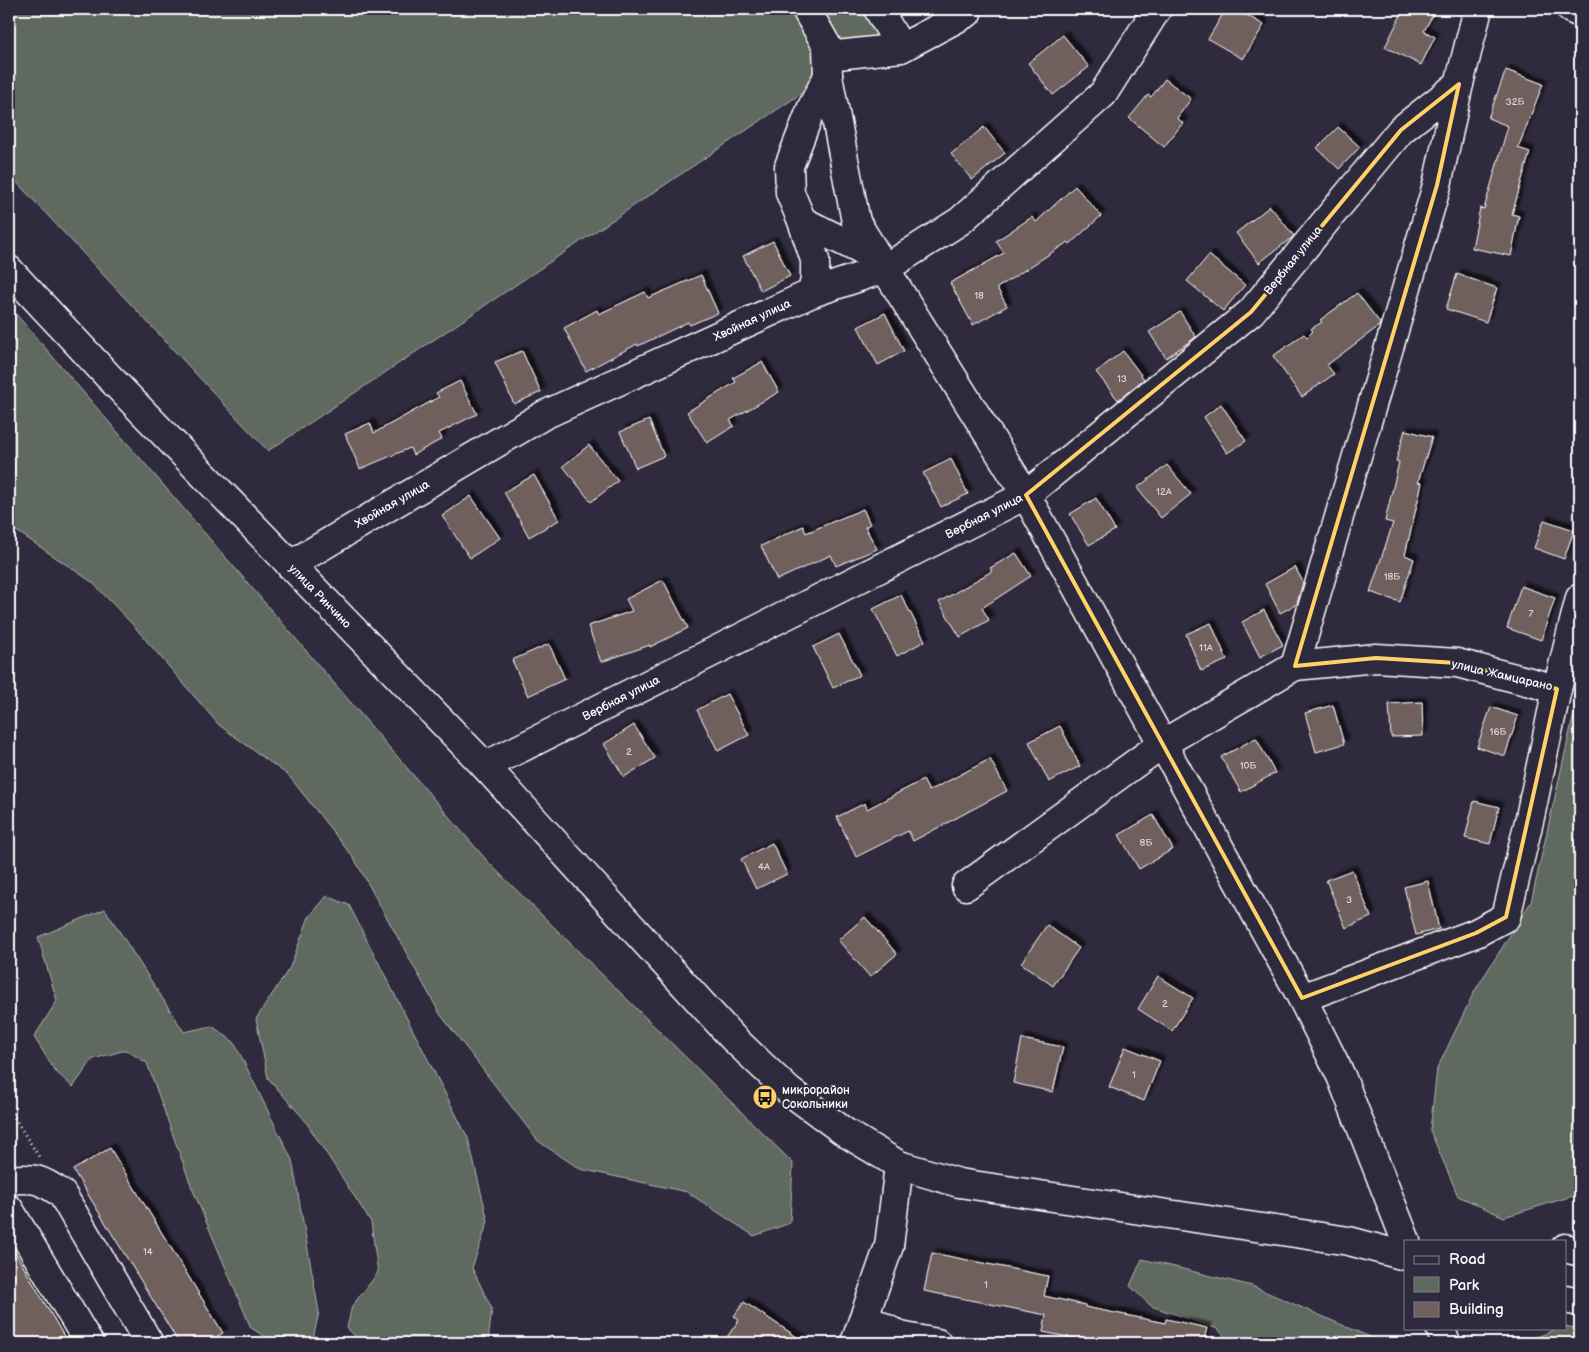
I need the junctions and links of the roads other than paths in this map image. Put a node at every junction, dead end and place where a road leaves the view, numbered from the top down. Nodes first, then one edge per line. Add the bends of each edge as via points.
1 (806, 9) edge
2 (878, 9) edge
3 (1157, 9) edge
4 (1478, 9) edge
5 (1570, 9) edge
6 (968, 13) dead end
7 (1580, 13) edge
8 (901, 48) junction
9 (828, 66) junction
10 (1459, 84) junction
11 (802, 221) junction
12 (876, 267) junction
13 (9, 270) edge
14 (812, 293) junction
15 (1026, 495) junction
16 (290, 564) junction
17 (1580, 598) edge
18 (1295, 666) junction
19 (1557, 689) junction
20 (1162, 744) junction
21 (485, 766) junction
22 (966, 886) dead end
23 (1302, 998) junction
24 (899, 1165) junction
25 (9, 1180) edge
26 (9, 1209) edge
27 (1406, 1240) edge
28 (1566, 1248) edge
29 (1580, 1252) edge
30 (1404, 1256) edge
31 (1566, 1299) edge
32 (1580, 1302) edge
33 (864, 1317) junction
34 (1441, 1330) edge
35 (902, 1340) edge
36 (89, 1343) edge
37 (149, 1343) edge
38 (855, 1343) edge
39 (937, 1343) edge
40 (1446, 1343) edge

1 - 9 street via 827,46
2 - 8 street
3 - 12 street, Хвойная улица via 1103,94 960,221
4 - 10 street
5 - 7 street
6 - 8 street
8 - 9 street
9 - 11 street via 789,166 790,193
9 - 12 street via 856,222
10 - 15 street, Вербная улица via 1401,130 1251,312
10 - 18 street via 1438,185
11 - 12 street via 833,236
11 - 14 street via 815,260
12 - 14 street, Хвойная улица
12 - 15 street
13 - 16 street, улица Ринчино
14 - 16 street, Хвойная улица via 544,415
15 - 20 street
15 - 21 street, Вербная улица
16 - 21 street, улица Ринчино
17 - 19 street, улица Жамцарано
18 - 19 street, улица Жамцарано via 1376,658 1457,663
18 - 20 street
19 - 23 street via 1506,917 1476,933
20 - 22 street
20 - 23 street
21 - 24 street, улица Ринчино via 734,1038 789,1091 846,1133
23 - 27 street via 1341,1076
24 - 30 street, улица Ринчино via 960,1183 1349,1242
24 - 33 street via 889,1246
25 - 37 street via 44,1181 62,1194
26 - 36 street
28 - 29 street
31 - 32 street
33 - 35 street
33 - 38 street
34 - 40 street
35 - 39 street

